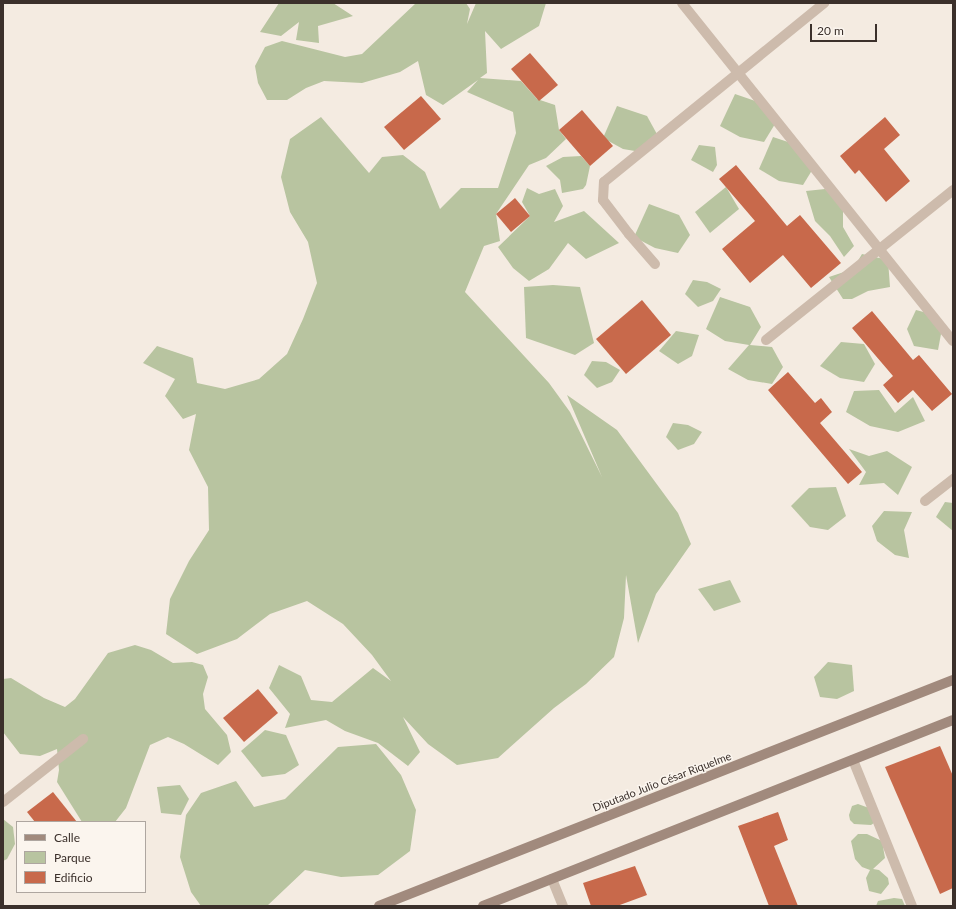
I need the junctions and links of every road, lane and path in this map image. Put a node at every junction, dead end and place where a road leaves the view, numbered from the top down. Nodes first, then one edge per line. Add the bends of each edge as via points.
1 (682, 3) edge
2 (824, 3) edge
3 (738, 73) junction
4 (953, 190) edge
5 (879, 249) junction
6 (655, 264) dead end
7 (766, 340) dead end
8 (953, 341) edge
9 (953, 479) edge
10 (924, 501) dead end
11 (953, 680) edge
12 (953, 720) edge
13 (84, 739) dead end
14 (854, 760) junction
15 (3, 802) edge
16 (552, 879) junction
17 (379, 906) edge
18 (483, 906) edge
19 (563, 906) edge
20 (912, 906) edge

1 - 3 street
2 - 3 street
3 - 5 street
3 - 6 street via 604,182 603,200
4 - 5 street
5 - 7 street
5 - 8 street
9 - 10 street
11 - 17 street, Diputado Julio César Riquelme
12 - 14 street
13 - 15 street
14 - 16 street
14 - 20 street
16 - 18 street
16 - 19 street

